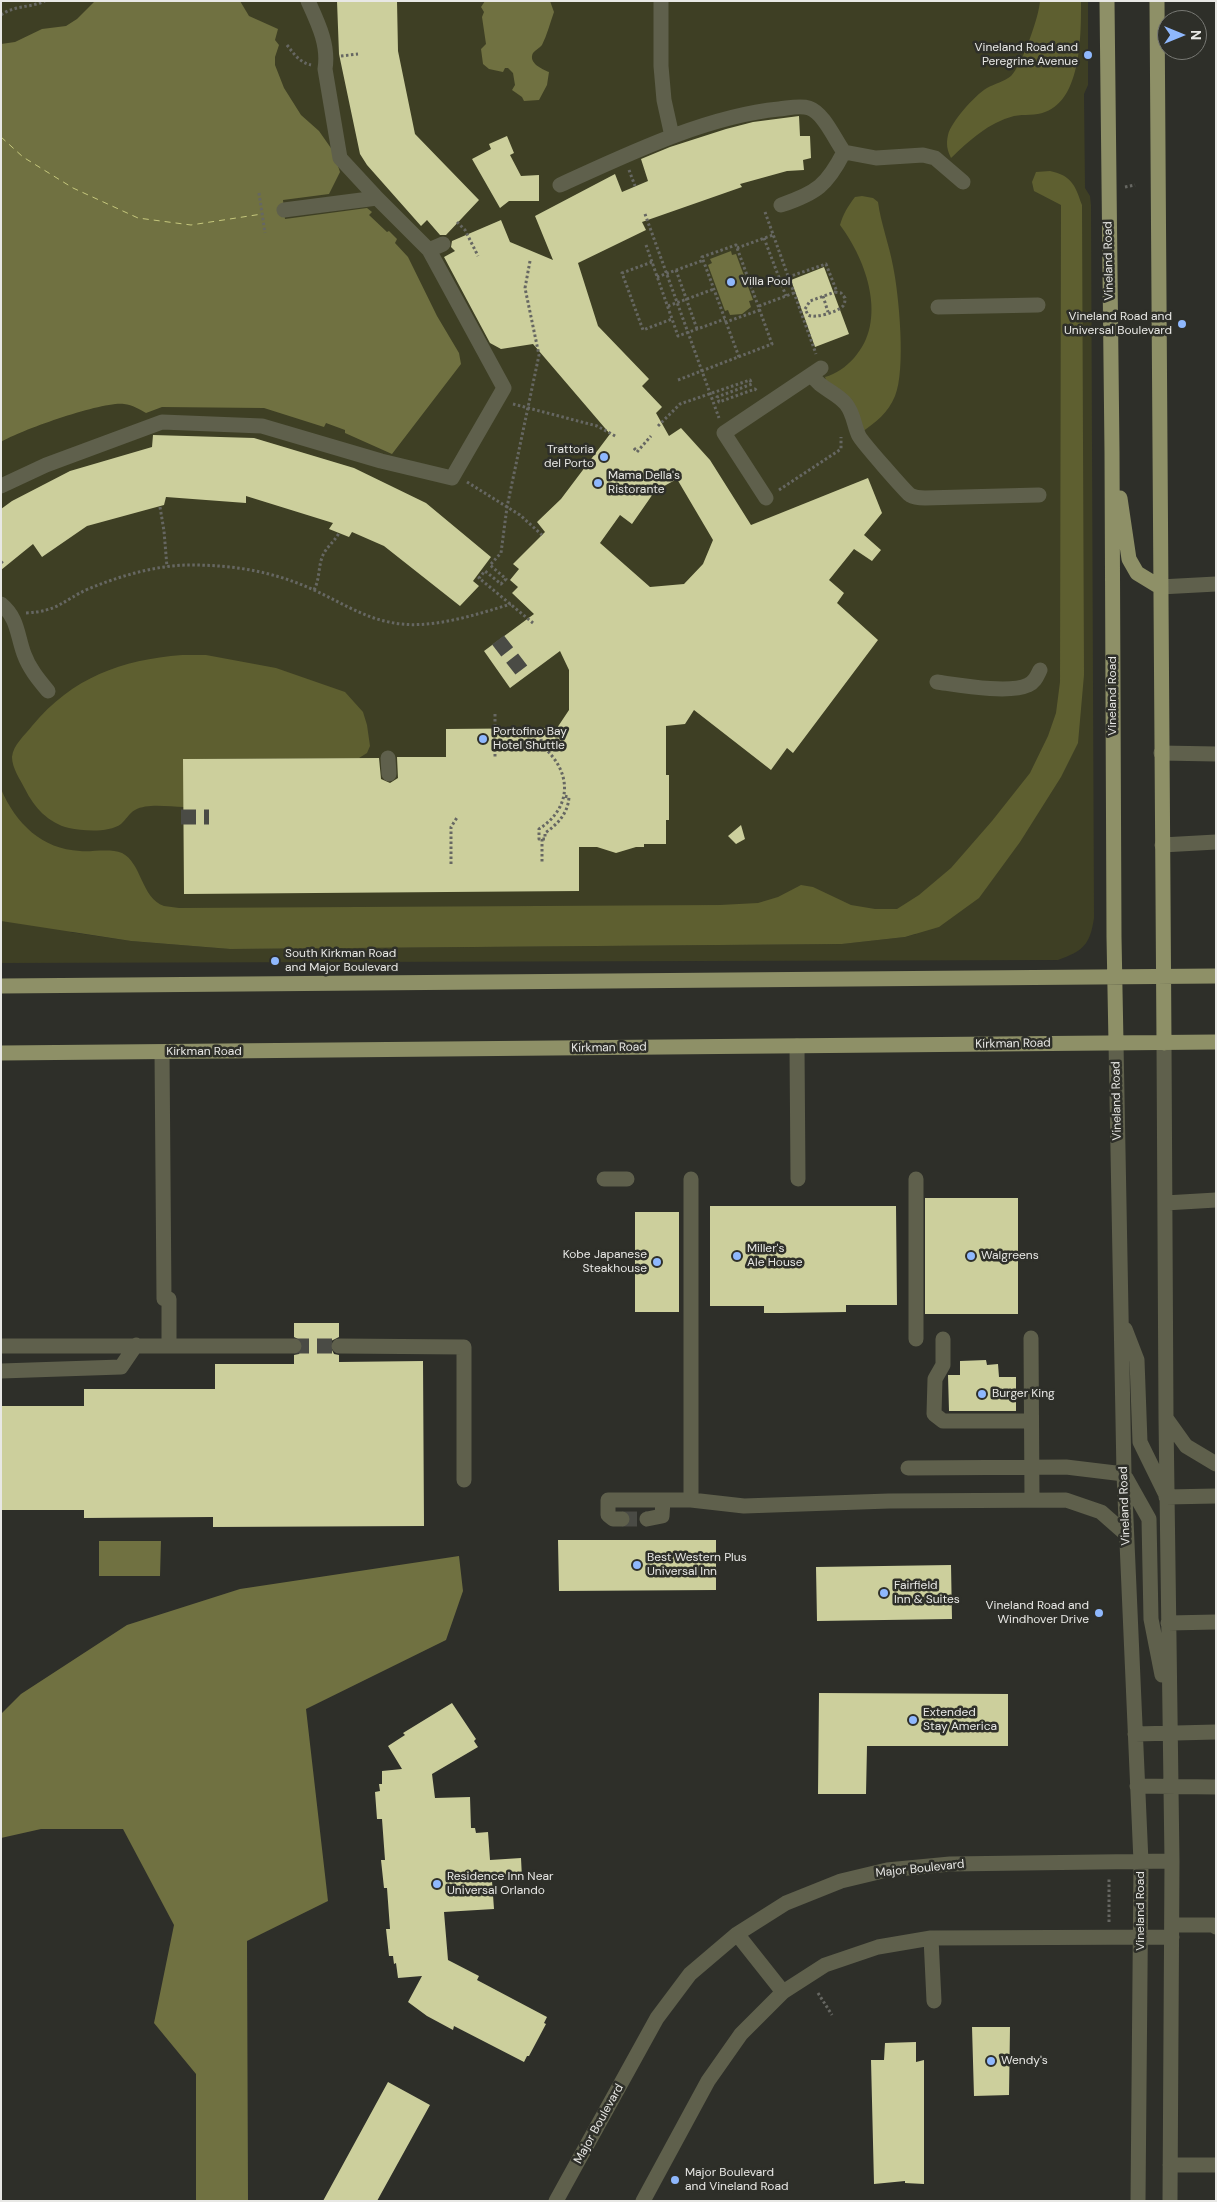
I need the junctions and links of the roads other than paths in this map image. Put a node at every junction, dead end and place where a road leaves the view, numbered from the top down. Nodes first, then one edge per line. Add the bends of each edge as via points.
1 (308, 1) edge
2 (661, 1) edge
3 (1107, 1) edge
4 (1157, 1) edge
5 (672, 136) junction
6 (844, 152) junction
7 (964, 182) dead end
8 (560, 185) dead end
9 (377, 198) junction
10 (781, 205) dead end
11 (284, 210) dead end
12 (1038, 305) dead end
13 (938, 306) dead end
14 (1112, 452) junction
15 (1, 486) edge
16 (1039, 495) dead end
17 (766, 498) road end
18 (1216, 584) edge
19 (1160, 587) junction
20 (6, 608) edge
21 (1040, 670) dead end
22 (937, 682) dead end
23 (44, 685) dead end
24 (1161, 753) junction
25 (1216, 754) edge
26 (388, 758) dead end
27 (389, 774) dead end
28 (1216, 842) edge
29 (1162, 845) junction
30 (1163, 976) junction
31 (1216, 976) edge
32 (1114, 977) junction
33 (1, 986) edge
34 (1164, 1042) junction
35 (1216, 1042) edge
36 (1116, 1043) junction
37 (797, 1046) junction
38 (162, 1052) junction
39 (1, 1053) edge
40 (916, 1178) dead end
41 (604, 1179) dead end
42 (628, 1179) dead end
43 (691, 1179) dead end
44 (798, 1179) dead end
45 (1216, 1200) edge
46 (1165, 1203) junction
47 (1121, 1318) junction
48 (1031, 1338) dead end
49 (916, 1339) dead end
50 (943, 1339) dead end
51 (136, 1345) junction
52 (164, 1345) junction
53 (1, 1346) edge
54 (294, 1346) tunnel mouth
55 (339, 1346) tunnel mouth
56 (1, 1371) edge
57 (1166, 1418) junction
58 (1031, 1421) junction
59 (1216, 1464) edge
60 (1032, 1467) junction
61 (908, 1468) dead end
62 (1124, 1474) junction
63 (464, 1480) dead end
64 (1216, 1496) edge
65 (1166, 1497) junction
66 (663, 1500) junction
67 (691, 1500) junction
68 (1032, 1500) junction
69 (622, 1519) tunnel mouth
70 (647, 1520) tunnel mouth
71 (1126, 1534) junction
72 (1216, 1622) edge
73 (1168, 1623) junction
74 (1171, 1726) junction
75 (1216, 1732) edge
76 (1135, 1734) junction
77 (1137, 1786) junction
78 (1171, 1786) junction
79 (1216, 1787) edge
80 (1172, 1861) junction
81 (1141, 1862) junction
82 (1216, 1927) edge
83 (1172, 1931) junction
84 (737, 1934) junction
85 (1141, 1937) junction
86 (931, 1938) junction
87 (783, 1992) junction
88 (934, 2001) dead end
89 (1170, 2164) junction
90 (1216, 2164) edge
91 (556, 2201) edge
92 (644, 2201) edge
93 (1138, 2201) edge
94 (1170, 2201) edge

1 - 9 street via 323,37 340,158
2 - 5 street via 661,66
3 - 14 main road, Vineland Road
4 - 19 main road
5 - 6 street via 746,114 798,106 818,112
5 - 8 street
6 - 7 street via 876,158 923,155 935,158
6 - 10 street via 834,172 820,187
9 - 11 street
9 - 15 street via 436,247 504,388 452,478 262,426 162,422 46,465
12 - 13 street
14 - 19 main road via 1130,559 1137,573
14 - 32 main road, Vineland Road
16 - 17 street via 917,498 859,436 848,407 829,389 817,384 816,372 724,434
18 - 19 street
19 - 24 main road
20 - 23 street via 15,620 26,659
21 - 22 street via 1037,678 1017,688
24 - 25 street
24 - 29 main road
26 - 27 street
28 - 29 street
29 - 30 main road
30 - 31 main road
30 - 32 main road
30 - 34 main road
32 - 33 main road
32 - 36 main road, Vineland Road
34 - 35 main road, Kirkman Road
34 - 36 main road, Kirkman Road
34 - 46 street
36 - 37 main road, Kirkman Road
36 - 47 street, Vineland Road
37 - 38 main road, Kirkman Road
37 - 44 street
38 - 39 main road, Kirkman Road
38 - 52 street
40 - 49 street
41 - 42 street
43 - 67 street
45 - 46 street
46 - 57 street
47 - 62 street, Vineland Road
47 - 65 street via 1137,1360 1140,1442
48 - 58 street
50 - 58 street via 943,1365 935,1379 934,1414 943,1421
51 - 52 street
51 - 53 street
51 - 56 street via 121,1367
52 - 54 street
55 - 63 street via 464,1347
57 - 59 street via 1186,1446
57 - 65 street
58 - 60 street
60 - 61 street
60 - 62 street via 1066,1467
60 - 68 street
62 - 71 street, Vineland Road
62 - 74 street via 1148,1519 1151,1619
64 - 65 street
65 - 73 street
66 - 67 street
66 - 69 street via 608,1500 608,1515
66 - 70 street via 662,1516
67 - 68 street via 744,1506
68 - 71 street via 1066,1500 1101,1512
71 - 76 street, Vineland Road
72 - 73 street
73 - 74 street
74 - 75 street
74 - 76 street
74 - 78 street
76 - 77 street, Vineland Road
77 - 78 street
77 - 81 street, Vineland Road
78 - 79 street
78 - 80 street
80 - 81 street, Major Boulevard
80 - 83 street
81 - 84 street, Major Boulevard via 950,1864 887,1870 841,1881 786,1903
81 - 85 street, Vineland Road
82 - 83 street
83 - 85 street
83 - 89 street
84 - 87 street
84 - 91 street, Major Boulevard via 690,1974 657,2018
85 - 86 street
85 - 93 street, Vineland Road
86 - 87 street via 878,1947 825,1965
86 - 88 street
87 - 92 street via 741,2034 708,2081
89 - 90 street
89 - 94 street

